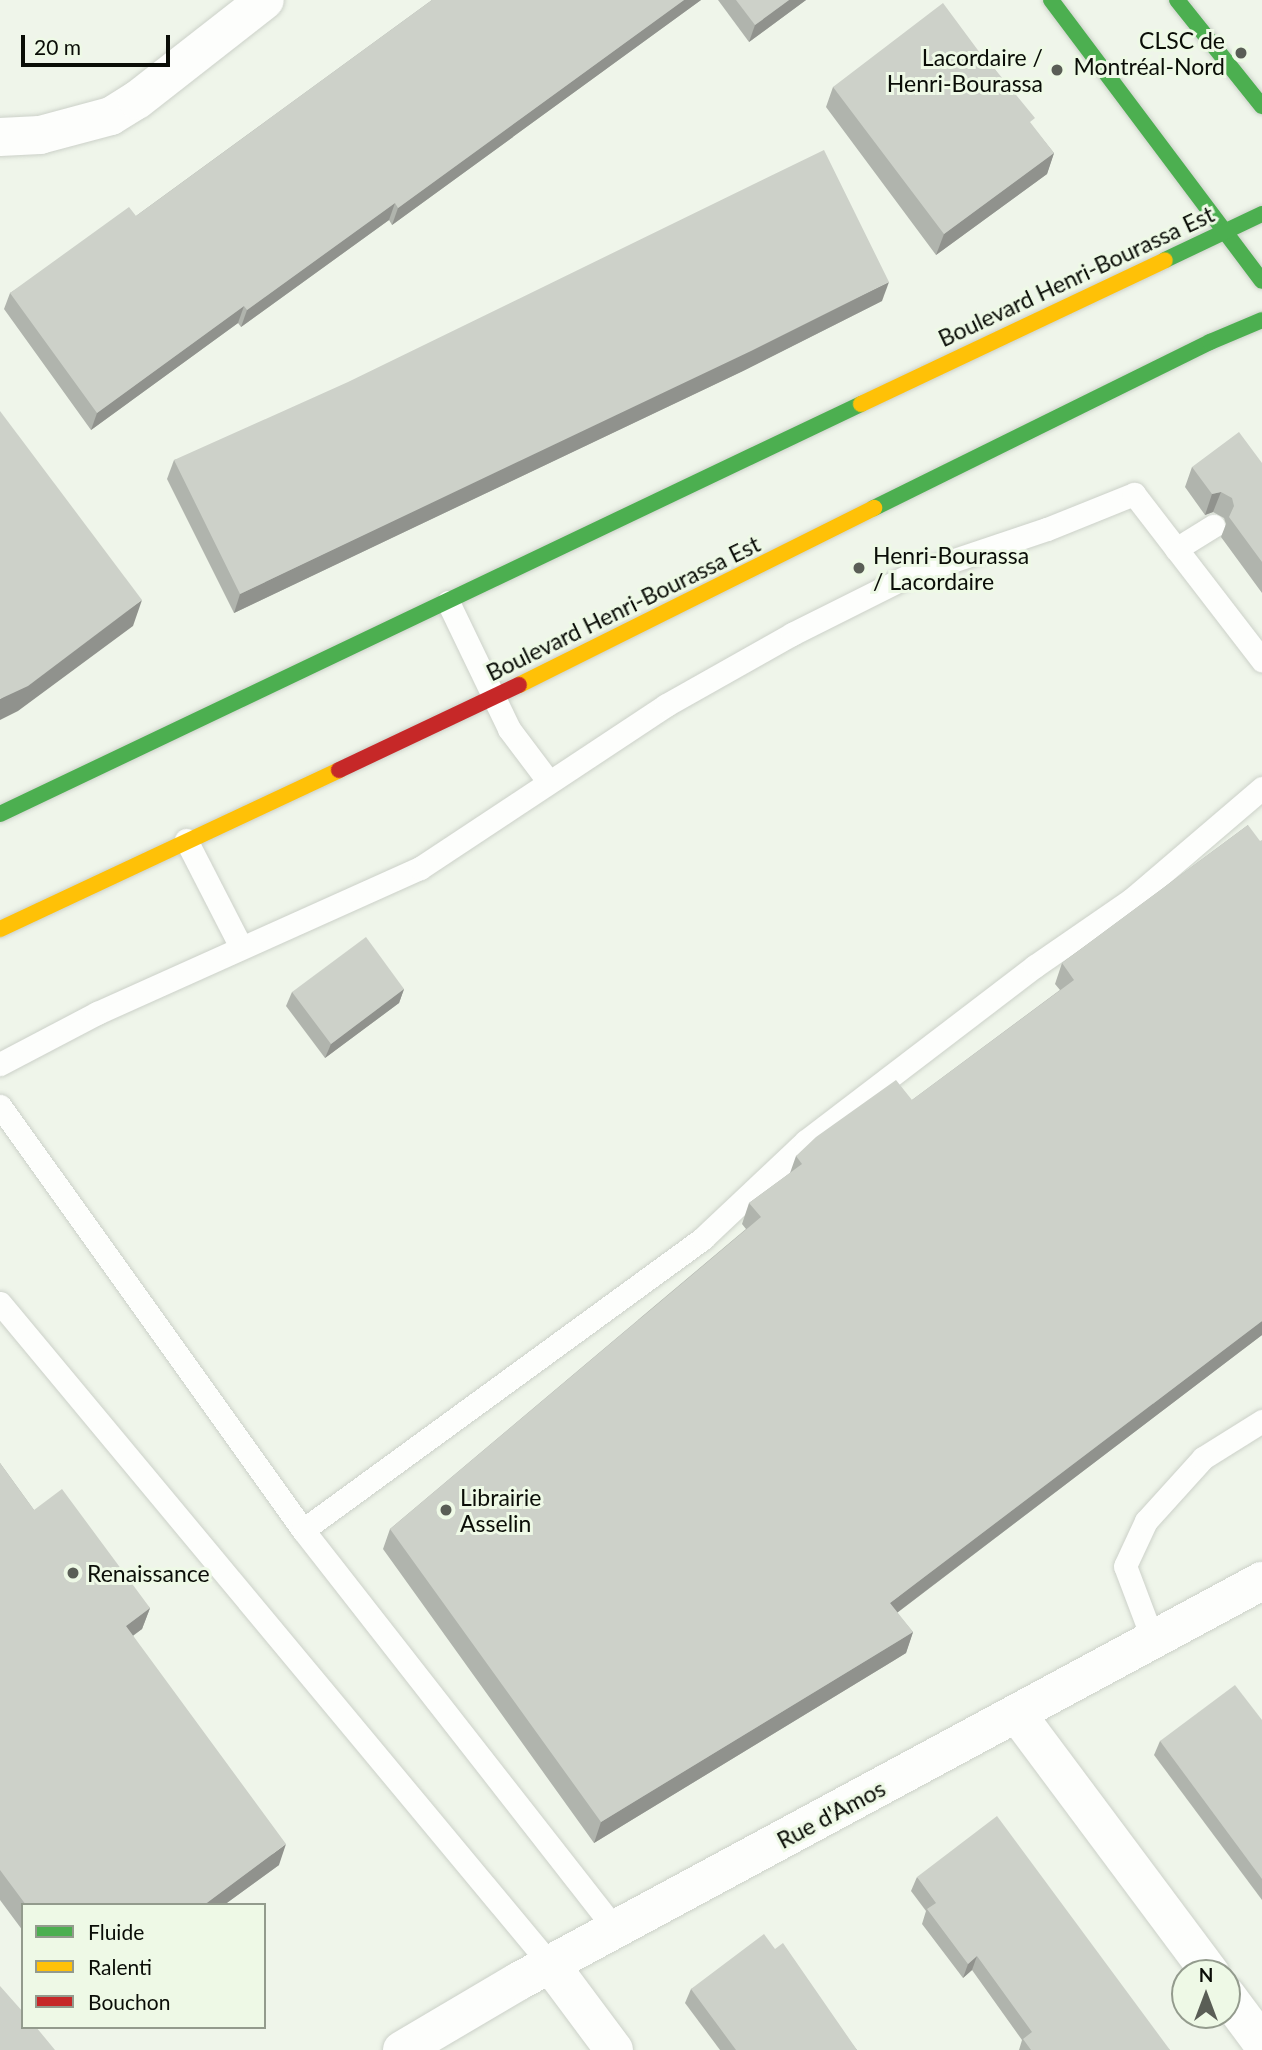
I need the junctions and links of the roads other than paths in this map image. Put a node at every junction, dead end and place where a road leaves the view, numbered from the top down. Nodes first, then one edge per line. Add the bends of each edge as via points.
1 (265, 0) edge
2 (1051, 0) edge
3 (1177, 0) edge
4 (1262, 106) edge
5 (0, 137) edge
6 (1262, 214) edge
7 (1223, 232) junction
8 (1262, 281) edge
9 (1262, 320) edge
10 (1213, 526) edge
11 (1176, 549) junction
12 (448, 602) junction
13 (1262, 660) edge
14 (492, 698) junction
15 (549, 782) junction
16 (1262, 788) edge
17 (0, 814) edge
18 (187, 840) junction
19 (0, 929) edge
20 (241, 947) junction
21 (0, 1064) edge
22 (0, 1106) edge
23 (8, 1131) edge
24 (0, 1303) edge
25 (1262, 1421) edge
26 (303, 1530) junction
27 (1262, 1581) edge
28 (1153, 1640) junction
29 (1017, 1714) junction
30 (615, 1930) junction
31 (1200, 1959) edge
32 (550, 1964) junction
33 (1241, 2015) edge
34 (1262, 2043) edge
35 (402, 2050) edge
36 (614, 2050) edge

1 - 5 street via 111,116 40,135
2 - 7 main road
3 - 4 main road
6 - 7 main road, Boulevard Henri-Bourassa Est
7 - 8 main road
7 - 12 main road, Boulevard Henri-Bourassa Est
9 - 14 main road, Boulevard Henri-Bourassa Est
10 - 11 lane
11 - 13 lane
11 - 15 lane via 1134,494 910,575 666,705
12 - 14 lane
12 - 17 main road, Boulevard Henri-Bourassa Est
14 - 15 lane
14 - 18 main road, Boulevard Henri-Bourassa Est
15 - 20 lane via 420,868
16 - 26 lane via 1132,899 1035,966 806,1141 703,1238
18 - 19 main road, Boulevard Henri-Bourassa Est
18 - 20 lane
20 - 21 lane via 97,1013
22 - 23 lane
23 - 26 lane
24 - 32 lane
25 - 28 lane via 1203,1458 1146,1521 1125,1566
26 - 30 lane
27 - 28 street, Rue d'Amos
28 - 29 street, Rue d'Amos
29 - 30 street, Rue d'Amos
29 - 31 street
30 - 32 street, Rue d'Amos
32 - 35 street, Rue d'Amos
32 - 36 street
33 - 34 street

